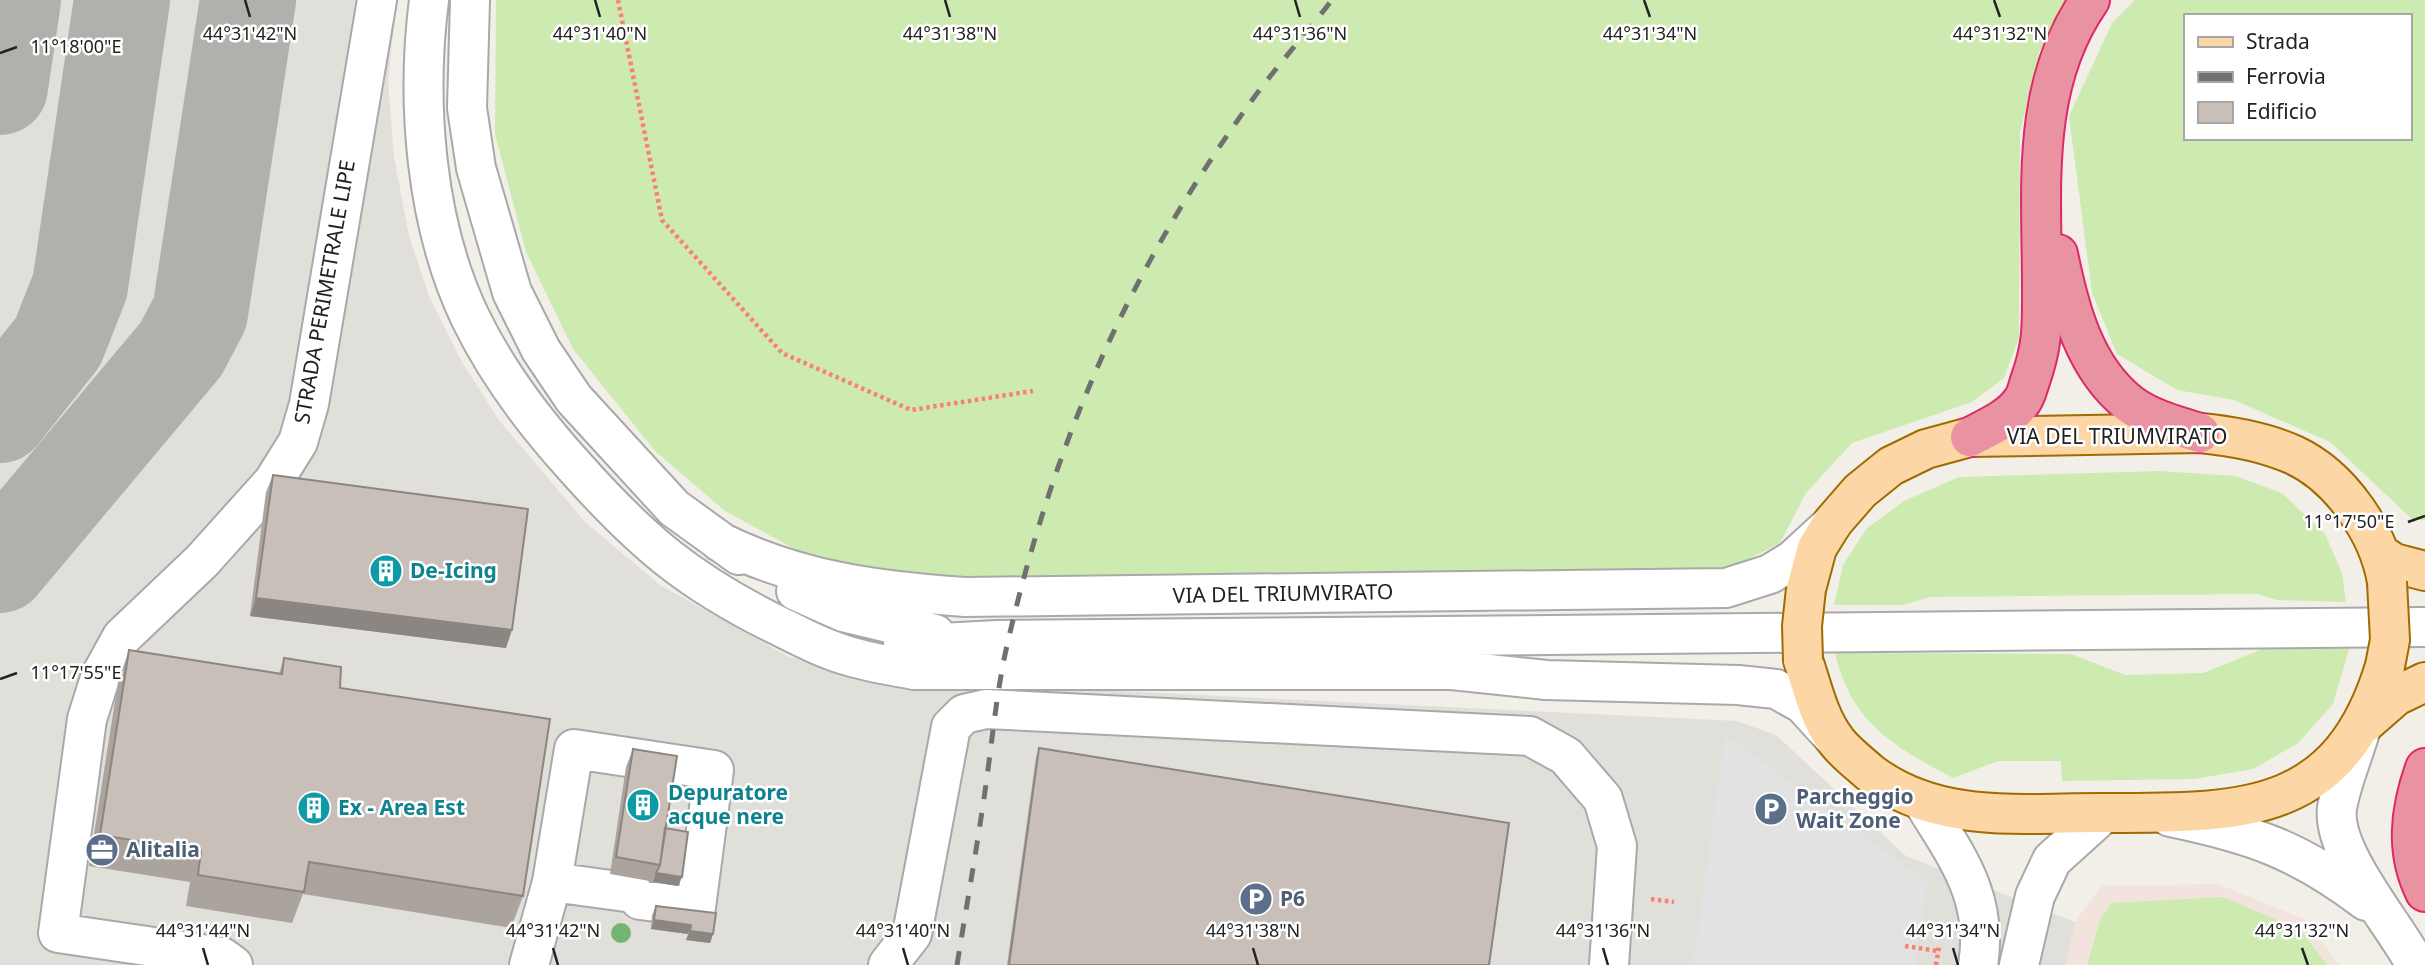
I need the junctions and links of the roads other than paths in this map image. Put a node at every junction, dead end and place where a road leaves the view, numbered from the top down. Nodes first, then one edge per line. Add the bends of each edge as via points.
1 (377, 0) edge
2 (429, 0) edge
3 (470, 0) edge
4 (2090, 0) edge
5 (2042, 171) junction
6 (2200, 433) junction
7 (1970, 437) junction
8 (1833, 522) junction
9 (720, 542) junction
10 (2384, 568) junction
11 (2425, 571) edge
12 (773, 623) junction
13 (2425, 627) edge
14 (997, 640) junction
15 (2425, 682) edge
16 (2362, 725) junction
17 (1835, 739) junction
18 (2425, 768) edge
19 (1923, 802) junction
20 (2104, 813) junction
21 (2153, 814) junction
22 (552, 882) junction
23 (2425, 892) edge
24 (2390, 919) junction
25 (910, 949) edge
26 (233, 965) edge
27 (529, 965) edge
28 (888, 965) edge
29 (1609, 965) edge
30 (1978, 965) edge
31 (2019, 965) edge
32 (2416, 965) edge

1 - 26 street, STRADA PERIMETRALE LIPE via 309,404 298,442 251,508 122,637 87,719 58,933 222,957
2 - 12 street, VIA DEL TRIUMVIRATO via 422,108 432,183 445,245 469,314 498,369 564,455 650,546 689,577
3 - 9 street, VIA DEL TRIUMVIRATO via 467,108 476,168 512,292 574,399 674,508
4 - 5 highway via 2073,24 2047,96 2040,142
5 - 6 highway via 2068,302 2088,352 2131,405
5 - 7 highway via 2042,348 2022,401 1997,423
6 - 7 main road, VIA DEL TRIUMVIRATO
6 - 10 main road, VIA DEL TRIUMVIRATO via 2234,436 2296,456 2333,484 2360,516
7 - 8 main road, VIA DEL TRIUMVIRATO via 1927,449 1891,466 1860,491
8 - 9 street, VIA DEL TRIUMVIRATO via 1793,560 1770,574 1726,588 965,597 847,586 760,560
8 - 17 main road, VIA DEL TRIUMVIRATO, bridge via 1817,548 1802,626 1804,660 1818,706
9 - 14 street, VIA DEL TRIUMVIRATO via 800,593 843,612 925,632
10 - 11 main road via 2394,563
10 - 16 main road, VIA DEL TRIUMVIRATO, bridge via 2390,640 2375,699
12 - 14 street, VIA DEL TRIUMVIRATO via 836,638 906,645
12 - 17 street, VIA DEL TRIUMVIRATO via 853,658 914,670 1452,670 1546,680 1776,689 1803,704
13 - 14 street, VIA DEL TRIUMVIRATO
15 - 16 main road, VIA DEL TRIUMVIRATO via 2396,696
16 - 21 main road, VIA DEL TRIUMVIRATO via 2331,764 2286,794 2259,805
16 - 24 street via 2337,808 2338,823 2354,868
17 - 19 main road, VIA DEL TRIUMVIRATO via 1875,776
18 - 23 highway via 2412,820 2411,850
19 - 20 main road, VIA DEL TRIUMVIRATO via 1963,812
19 - 30 street, VIA DEL TRIUMVIRATO via 1964,868 1979,906 1983,938
20 - 21 main road, VIA DEL TRIUMVIRATO
20 - 31 street via 2052,860 2035,895
21 - 24 street via 2235,831 2288,851 2328,872
22 - 22 street via 574,749 714,770 696,907
22 - 27 street
24 - 32 street
25 - 28 street
25 - 29 street via 951,727 964,714 986,709 1530,736 1566,756 1603,799 1617,846

